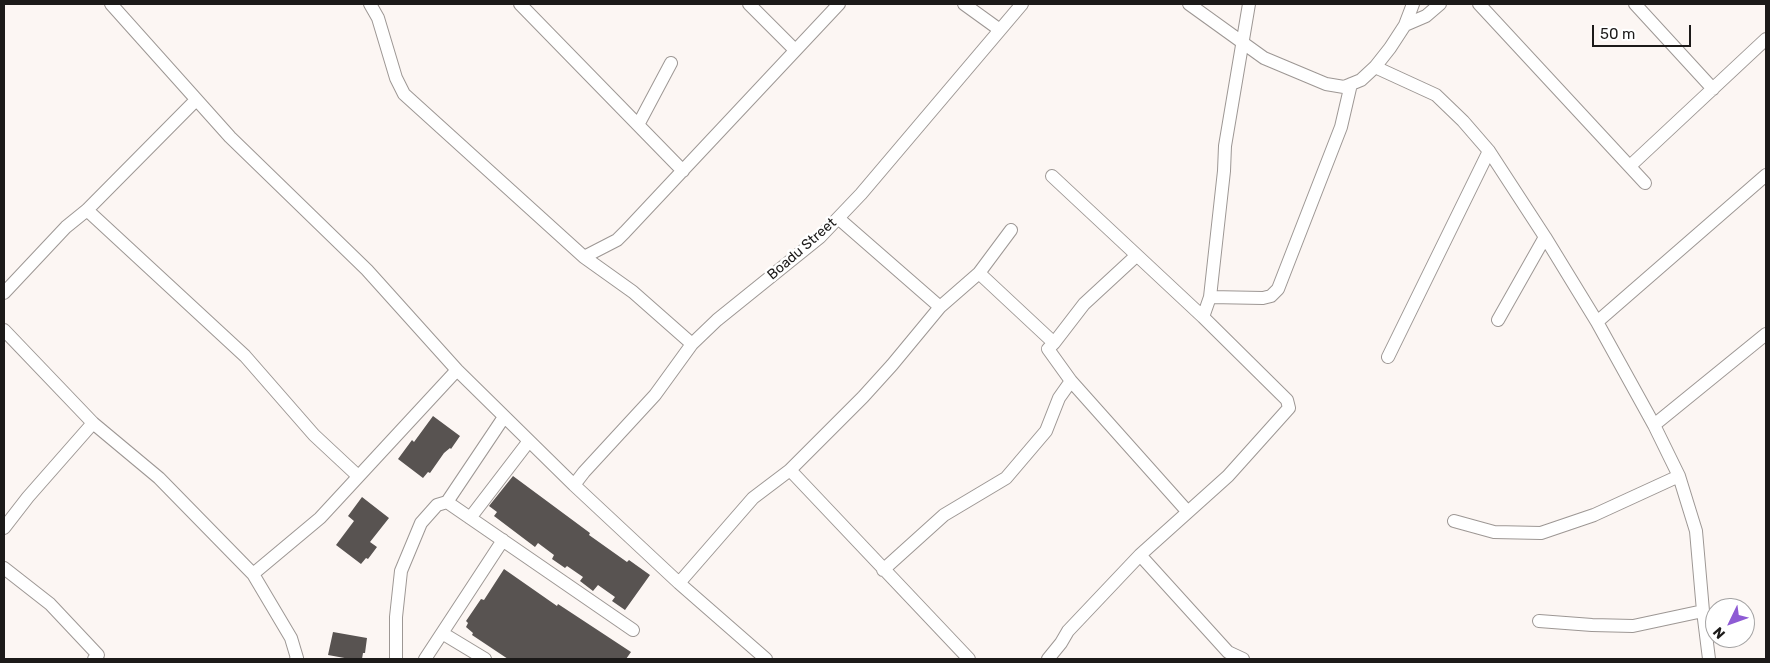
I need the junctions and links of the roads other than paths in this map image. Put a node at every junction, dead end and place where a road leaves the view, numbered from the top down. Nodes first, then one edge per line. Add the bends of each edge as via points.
1 (111, 4) edge
2 (370, 4) edge
3 (520, 4) edge
4 (749, 4) edge
5 (839, 4) edge
6 (964, 4) edge
7 (1022, 4) edge
8 (1188, 4) edge
9 (1249, 4) edge
10 (1413, 4) edge
11 (1440, 4) edge
12 (1479, 4) edge
13 (1635, 4) edge
14 (1405, 25) junction
15 (1000, 30) junction
16 (1766, 39) edge
17 (1241, 43) junction
18 (795, 50) junction
19 (671, 63) dead end
20 (1375, 67) junction
21 (1351, 84) junction
22 (1713, 89) junction
23 (196, 100) junction
24 (638, 125) junction
25 (1489, 151) junction
26 (1630, 166) junction
27 (683, 171) junction
28 (1052, 176) dead end
29 (1766, 176) edge
30 (1645, 183) dead end
31 (87, 210) junction
32 (838, 218) junction
33 (1011, 230) dead end
34 (1545, 237) junction
35 (1136, 256) junction
36 (584, 257) junction
37 (979, 273) junction
38 (4, 294) edge
39 (1210, 297) junction
40 (940, 307) junction
41 (1203, 317) junction
42 (1498, 320) dead end
43 (1597, 322) junction
44 (4, 330) edge
45 (1766, 334) edge
46 (1054, 342) junction
47 (692, 344) junction
48 (1388, 357) dead end
49 (457, 370) junction
50 (1071, 381) junction
51 (504, 417) junction
52 (93, 423) junction
53 (1654, 426) junction
54 (529, 441) junction
55 (790, 470) junction
56 (358, 476) junction
57 (1679, 476) junction
58 (574, 485) junction
59 (447, 502) junction
60 (1187, 511) junction
61 (470, 518) junction
62 (1454, 520) dead end
63 (4, 528) edge
64 (502, 540) junction
65 (1140, 555) junction
66 (4, 568) edge
67 (883, 570) junction
68 (254, 574) junction
69 (680, 583) junction
70 (1703, 611) junction
71 (1539, 621) dead end
72 (633, 630) dead end
73 (442, 633) junction
74 (94, 659) edge
75 (296, 659) edge
76 (396, 659) edge
77 (425, 659) edge
78 (485, 659) edge
79 (766, 659) edge
80 (969, 659) edge
81 (1048, 659) edge
82 (1242, 659) edge
83 (1709, 659) edge

1 - 23 street
2 - 36 street via 378,18 404,94
3 - 24 street
4 - 18 street
5 - 18 street
6 - 15 street
7 - 15 street, Boadu Street
8 - 17 street
9 - 17 street
10 - 14 street
11 - 14 street via 1426,16
12 - 26 street
13 - 22 street
14 - 20 street
15 - 32 street, Boadu Street
16 - 22 street
17 - 21 street via 1264,58 1326,84 1344,87
17 - 39 street via 1224,146
18 - 27 street
19 - 24 street
20 - 21 street via 1361,80
20 - 25 street via 1436,95
21 - 39 street via 1341,127 1278,289 1263,298
22 - 26 street
23 - 31 street
23 - 49 street via 367,270
24 - 27 street
25 - 34 street
25 - 48 street
26 - 30 street
27 - 36 street via 617,240
28 - 35 street
29 - 43 street
31 - 38 street via 66,227
31 - 56 street via 245,356 314,435
32 - 40 street
32 - 47 street, Boadu Street via 820,237
33 - 37 street
34 - 42 street
34 - 43 street
35 - 41 street
35 - 46 street via 1084,304
36 - 47 street via 633,292
37 - 40 street
37 - 46 street
39 - 41 street
40 - 55 street via 869,391
41 - 60 street via 1287,400 1288,408 1228,476
43 - 53 street
44 - 52 street
45 - 53 street
46 - 50 street via 1048,349
47 - 58 street, Boadu Street via 654,395
49 - 51 street
49 - 56 street
50 - 60 street
50 - 67 street via 1059,398 1046,431 1006,478 944,516
51 - 54 street
51 - 59 street
52 - 63 street
52 - 68 street via 159,478
53 - 57 street
54 - 58 street
54 - 61 street
55 - 67 street
55 - 69 street via 753,498
56 - 68 street via 320,518
57 - 62 street via 1594,515 1542,533 1494,532
57 - 70 street via 1696,531
58 - 69 street
59 - 61 street
59 - 76 street via 438,506 421,523 401,571
60 - 65 street
61 - 64 street
64 - 72 street
64 - 73 street
65 - 81 street via 1068,631
65 - 82 street via 1228,652
66 - 74 street via 50,604 98,655
67 - 80 street
68 - 75 street via 291,638
69 - 79 street
70 - 71 street via 1633,626
70 - 83 street
73 - 77 street
73 - 78 street

